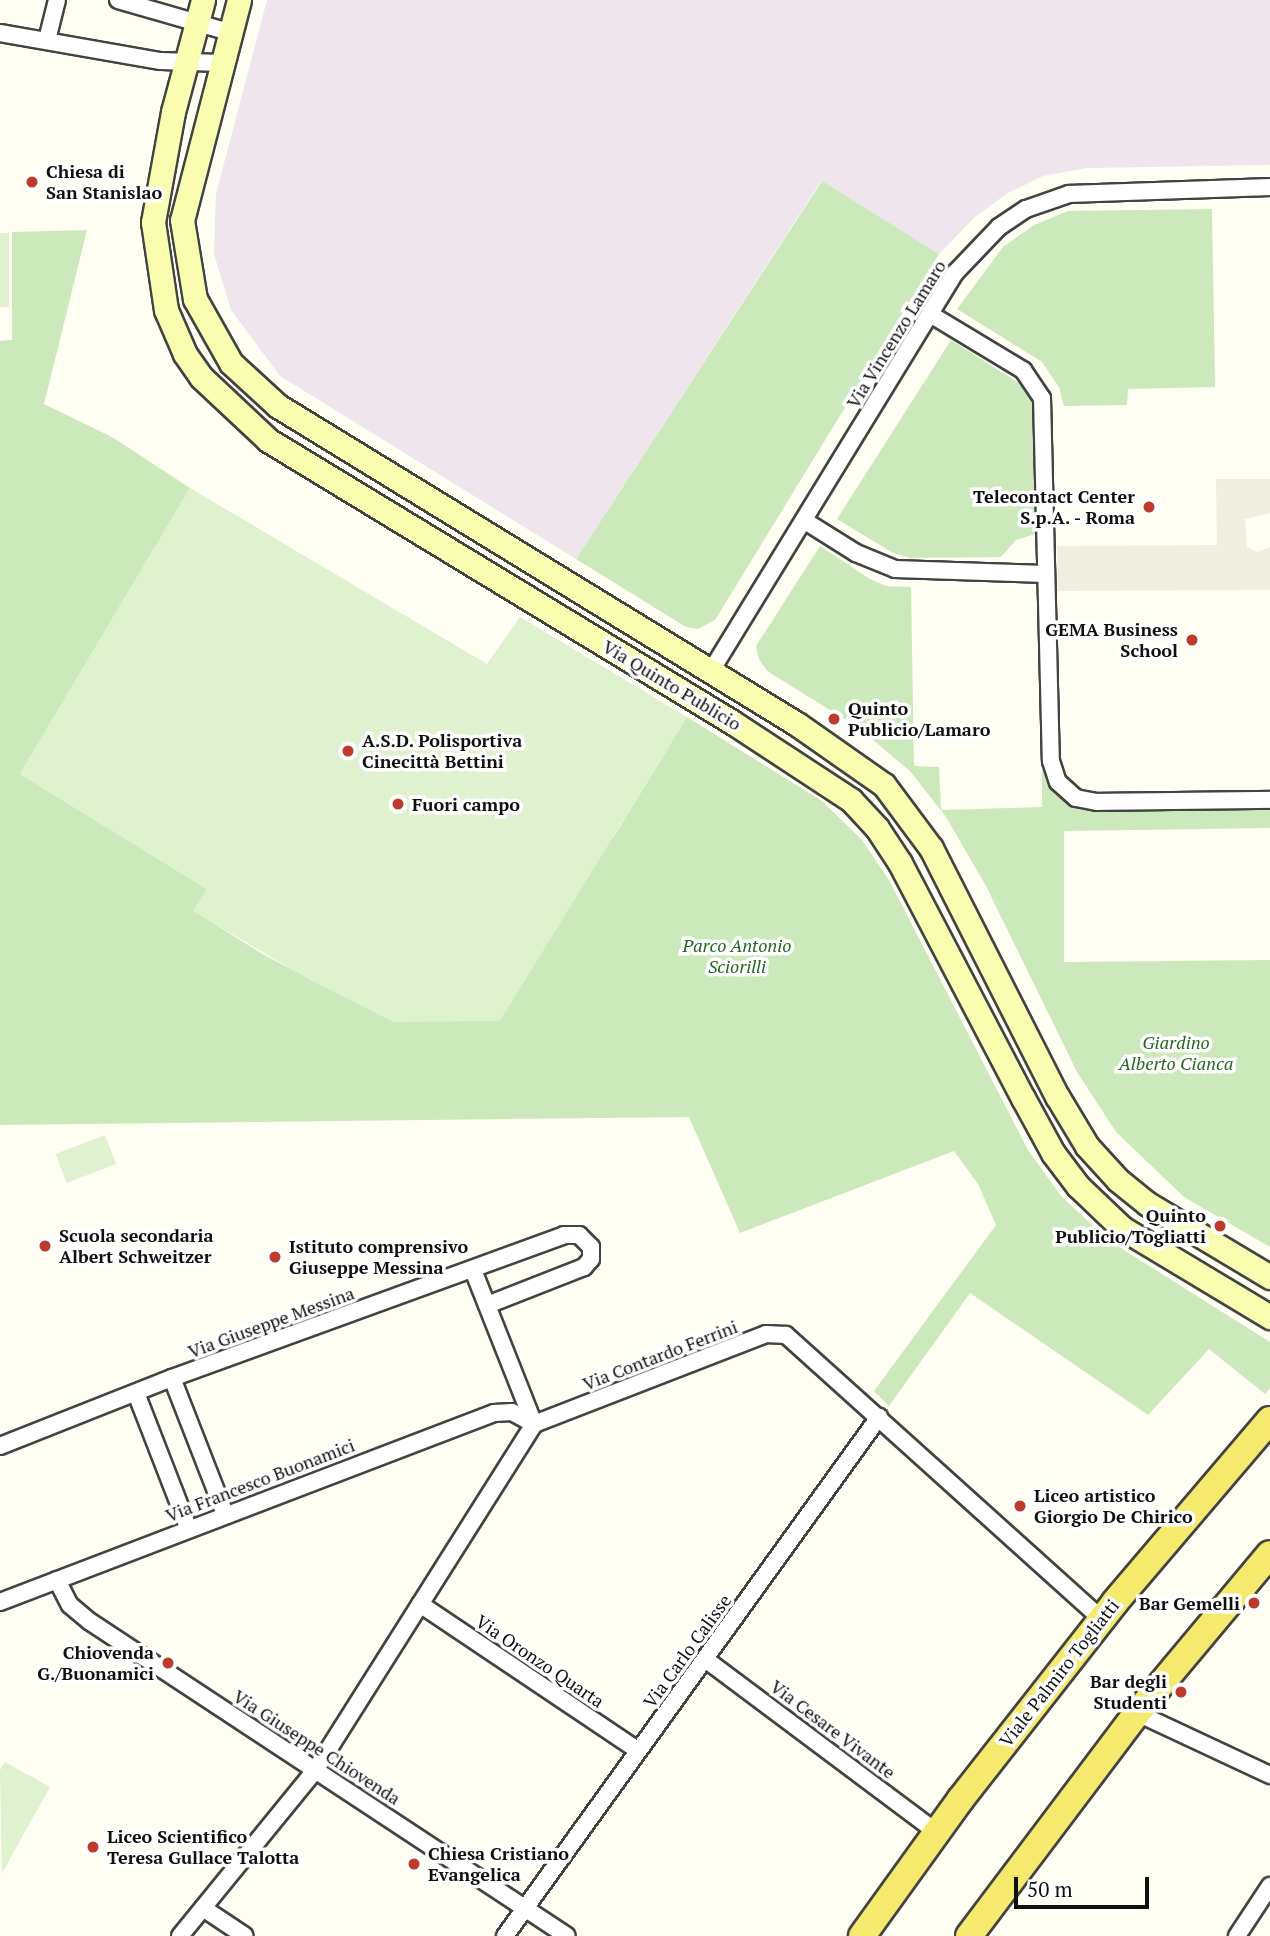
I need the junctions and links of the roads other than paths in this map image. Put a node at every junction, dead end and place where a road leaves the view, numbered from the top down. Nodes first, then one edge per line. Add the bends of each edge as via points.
1 (57, 0) edge
2 (118, 0) edge
3 (203, 0) edge
4 (239, 0) edge
5 (196, 23) junction
6 (229, 32) junction
7 (0, 33) edge
8 (47, 40) junction
9 (187, 60) junction
10 (221, 63) junction
11 (1270, 187) edge
12 (930, 314) junction
13 (804, 521) junction
14 (1046, 574) junction
15 (711, 671) junction
16 (678, 690) junction
17 (1270, 800) edge
18 (473, 1270) junction
19 (1270, 1277) edge
20 (487, 1305) junction
21 (1270, 1317) edge
22 (172, 1378) junction
23 (136, 1393) junction
24 (879, 1417) junction
25 (1270, 1420) edge
26 (534, 1424) junction
27 (0, 1446) edge
28 (225, 1514) junction
29 (188, 1527) junction
30 (1270, 1554) edge
31 (57, 1580) junction
32 (0, 1602) edge
33 (420, 1604) junction
34 (1101, 1619) junction
35 (705, 1659) junction
36 (1137, 1713) junction
37 (638, 1750) junction
38 (316, 1769) junction
39 (1270, 1775) edge
40 (936, 1832) junction
41 (1270, 1886) edge
42 (203, 1908) junction
43 (525, 1908) junction
44 (180, 1936) edge
45 (245, 1936) edge
46 (505, 1936) edge
47 (567, 1936) edge
48 (862, 1936) edge
49 (969, 1936) edge
50 (1237, 1936) edge

1 - 8 street
2 - 5 street
3 - 5 street, Via Quinto Publicio
4 - 6 street, Via Quinto Publicio
5 - 6 street
5 - 9 street, Via Quinto Publicio
6 - 10 street, Via Quinto Publicio
7 - 8 street
8 - 9 street via 161,61
9 - 10 street
9 - 16 street, Via Quinto Publicio via 159,178 153,232 166,310 192,366 261,436
10 - 15 street, Via Quinto Publicio via 188,181 181,233 200,311 231,363 286,411
11 - 12 street, Via Vincenzo Lamaro via 1096,191 1047,200 1006,221 975,249
12 - 13 street, Via Vincenzo Lamaro
12 - 14 street via 1023,370 1040,392 1045,415
13 - 14 street via 856,553 895,569
13 - 15 street, Via Vincenzo Lamaro
14 - 17 street via 1051,761 1062,787 1076,798 1097,802
15 - 16 street via 701,685
15 - 19 street, Via Quinto Publicio via 840,751 890,792 931,848 1057,1096 1092,1152 1148,1204
16 - 21 street, Via Quinto Publicio via 812,772 864,813 900,863 1023,1098 1078,1186 1122,1228
18 - 20 street
18 - 20 street, Via Giuseppe Messina via 570,1234 583,1237 591,1247 592,1259 584,1267
18 - 22 street, Via Giuseppe Messina
20 - 26 street
22 - 23 street, Via Giuseppe Messina
22 - 28 street
23 - 27 street, Via Giuseppe Messina
23 - 29 street
24 - 26 street, Via Contardo Ferrini via 786,1335 775,1332
24 - 34 street, Via Contardo Ferrini
24 - 35 street, Via Carlo Calisse
25 - 34 main road, Viale Palmiro Togliatti
26 - 28 street, Via Francesco Buonamici via 512,1412 494,1413
26 - 33 street
28 - 29 street, Via Francesco Buonamici
29 - 31 street, Via Francesco Buonamici
30 - 36 main road
31 - 32 street, Via Francesco Buonamici
31 - 38 street, Via Giuseppe Chiovenda via 70,1605 84,1618
33 - 37 street, Via Oronzo Quarta
33 - 38 street
34 - 40 main road, Viale Palmiro Togliatti
35 - 37 street, Via Carlo Calisse
35 - 40 street, Via Cesare Vivante
36 - 39 street
36 - 49 main road
37 - 43 street, Via Carlo Calisse
38 - 42 street
38 - 43 street, Via Giuseppe Chiovenda
40 - 48 main road, Viale Palmiro Togliatti
41 - 50 street
42 - 44 street
42 - 45 street
43 - 46 street, Via Carlo Calisse
43 - 47 street, Via Giuseppe Chiovenda

